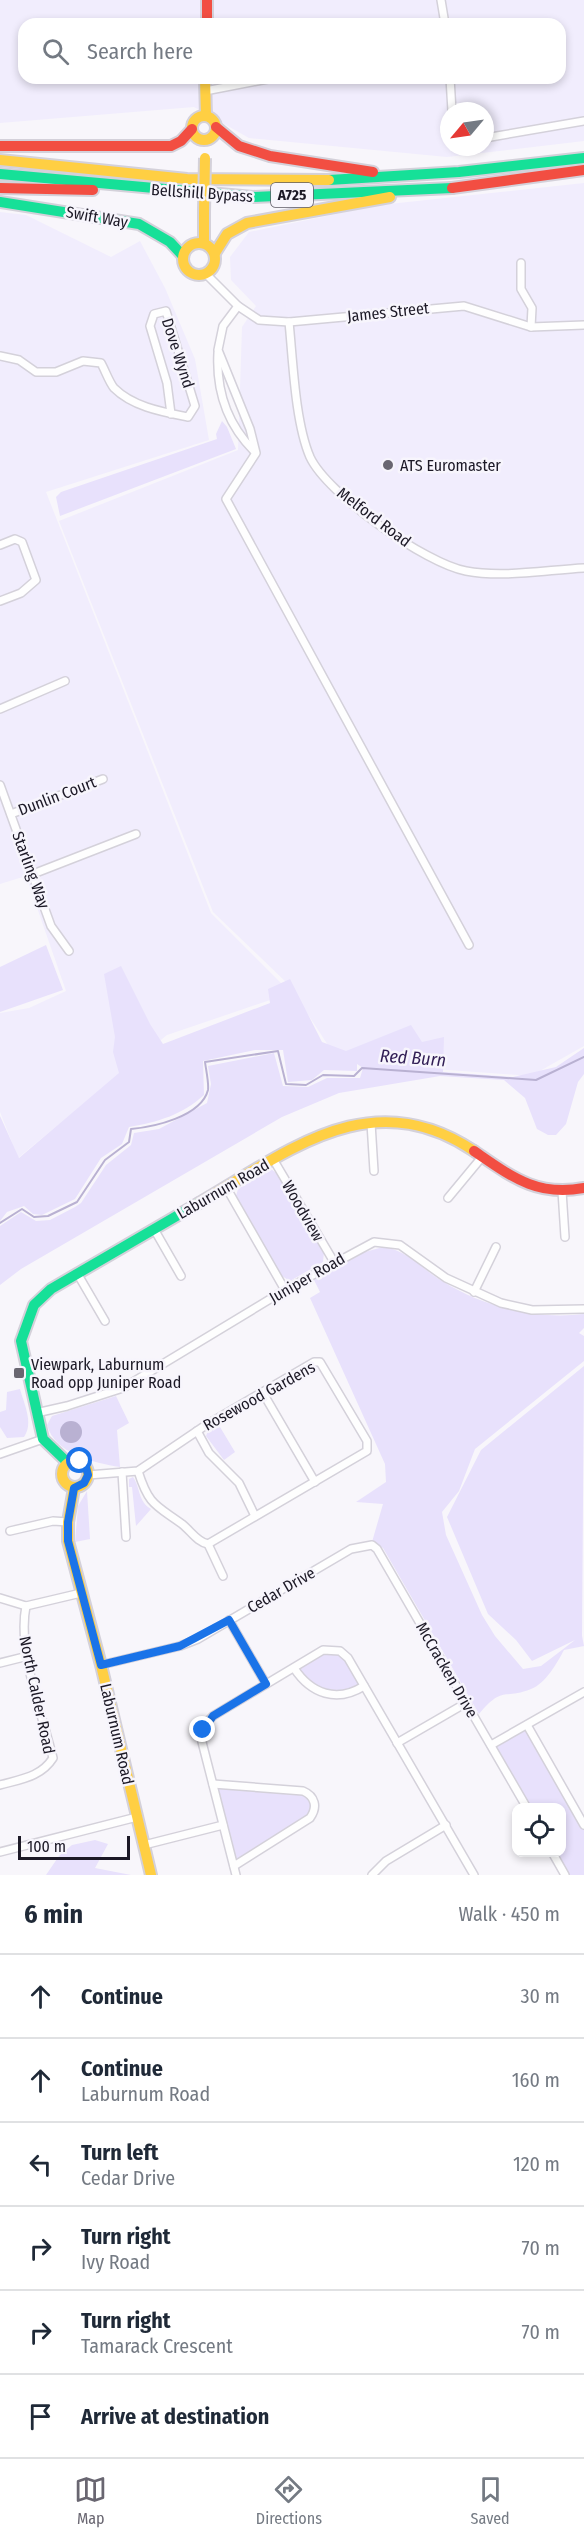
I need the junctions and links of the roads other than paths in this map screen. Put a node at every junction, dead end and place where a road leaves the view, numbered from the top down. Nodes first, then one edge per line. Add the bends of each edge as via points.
1 (207, 0) edge
2 (441, 0) edge
3 (207, 18) edge
4 (443, 18) edge
5 (205, 84) edge
6 (242, 84) edge
7 (450, 84) edge
8 (205, 91) junction
9 (451, 102) edge
10 (206, 116) junction
11 (584, 121) edge
12 (216, 127) junction
13 (192, 129) junction
14 (494, 136) edge
15 (204, 140) junction
16 (0, 146) edge
17 (584, 158) edge
18 (0, 160) edge
19 (584, 170) edge
20 (0, 174) edge
21 (412, 176) junction
22 (0, 188) edge
23 (149, 189) junction
24 (441, 189) junction
25 (0, 202) edge
26 (204, 243) junction
27 (215, 253) junction
28 (183, 256) junction
29 (521, 263) dead end
30 (206, 274) junction
31 (238, 306) junction
32 (289, 322) junction
33 (584, 325) edge
34 (531, 327) junction
35 (218, 350) junction
36 (0, 356) edge
37 (171, 414) junction
38 (256, 453) junction
39 (0, 545) edge
40 (584, 568) edge
41 (0, 601) edge
42 (65, 681) dead end
43 (0, 709) edge
44 (103, 779) dead end
45 (0, 785) edge
46 (11, 814) junction
47 (136, 834) dead end
48 (33, 874) junction
49 (469, 945) dead end
50 (69, 951) dead end
51 (371, 1123) junction
52 (482, 1157) junction
53 (273, 1160) junction
54 (374, 1172) dead end
55 (226, 1187) junction
56 (584, 1188) edge
57 (562, 1191) junction
58 (448, 1198) dead end
59 (154, 1229) junction
60 (565, 1237) dead end
61 (496, 1246) dead end
62 (334, 1262) junction
63 (77, 1273) junction
64 (181, 1276) dead end
65 (285, 1290) junction
66 (474, 1292) junction
67 (584, 1309) edge
68 (105, 1321) dead end
69 (263, 1393) junction
70 (36, 1413) junction
71 (197, 1431) junction
72 (43, 1439) junction
73 (0, 1454) edge
74 (67, 1462) junction
75 (138, 1471) junction
76 (122, 1472) junction
77 (88, 1475) junction
78 (315, 1482) junction
79 (74, 1488) junction
80 (255, 1516) junction
81 (68, 1522) junction
82 (10, 1531) dead end
83 (126, 1537) dead end
84 (208, 1544) junction
85 (359, 1545) joint
86 (223, 1576) dead end
87 (81, 1593) junction
88 (0, 1598) edge
89 (26, 1606) junction
90 (229, 1620) junction
91 (28, 1656) junction
92 (0, 1663) edge
93 (101, 1665) junction
94 (294, 1668) junction
95 (266, 1684) junction
96 (364, 1686) junction
97 (584, 1692) edge
98 (466, 1703) junction
99 (527, 1725) junction
100 (397, 1743) junction
101 (490, 1745) junction
102 (213, 1784) junction
103 (0, 1785) edge
104 (523, 1803) edge
105 (137, 1817) junction
106 (223, 1825) junction
107 (446, 1825) junction
108 (584, 1825) edge
109 (144, 1845) junction
110 (0, 1852) edge
111 (555, 1857) edge
112 (234, 1866) junction
113 (151, 1875) edge
114 (236, 1875) edge
115 (372, 1875) edge
116 (474, 1875) edge
117 (565, 1875) edge

1 - 3 main road
2 - 4 street
5 - 8 main road
6 - 8 street
7 - 9 street
8 - 10 main road
10 - 12 main road
10 - 13 main road via 196,119
11 - 14 street
12 - 15 main road via 214,135
12 - 21 main road via 239,146 270,156
13 - 15 main road
13 - 16 main road via 182,141 171,146
15 - 26 main road, bridge
17 - 21 main road, Bellshill Bypass / A725
18 - 21 main road, Bellshill Bypass / A725 via 147,176 238,181
19 - 24 main road, Bellshill Bypass / A725
20 - 23 main road, Bellshill Bypass / A725
22 - 23 main road
23 - 24 main road, Bellshill Bypass / A725 via 253,197
24 - 27 main road via 247,223 227,234
25 - 28 main road, Swift Way via 139,224 170,242
26 - 27 main road
26 - 28 main road via 191,245
27 - 30 main road via 214,267
28 - 30 main road, James Street via 190,273
29 - 34 street via 522,289 532,308
30 - 31 street, James Street
31 - 32 street, James Street via 260,320
31 - 35 street via 223,326
32 - 34 street, James Street via 464,306
32 - 40 street, Melford Road via 305,442 311,459 347,501 434,561 466,571
33 - 34 street, James Street
35 - 38 street
35 - 38 street via 217,374 224,403 238,434
36 - 37 street via 19,360 36,372 56,372 83,361 101,363 115,388 143,407
37 - 37 street, Dove Wynd via 167,383 150,326 154,314 166,311 195,406 188,417
38 - 49 street via 226,498
39 - 41 street via 15,539 22,542 36,580 21,593
42 - 43 street
44 - 46 street, Dunlin Court
45 - 46 street, Starling Way
46 - 48 street, Starling Way
47 - 48 street
48 - 50 street, Starling Way via 51,926
51 - 52 main road, Laburnum Road via 419,1125 460,1142
51 - 53 main road, Laburnum Road via 327,1131
51 - 54 street
52 - 57 main road, Laburnum Road via 528,1186
52 - 58 street
53 - 55 main road, Laburnum Road
53 - 62 street, Woodview
55 - 59 main road, Laburnum Road
55 - 65 street
56 - 57 main road, Laburnum Road
57 - 60 street
59 - 63 main road, Laburnum Road
59 - 64 street
61 - 66 street
62 - 65 street, Juniper Road
62 - 66 street, Juniper Road via 374,1242 392,1242
63 - 68 street
63 - 70 main road, Laburnum Road via 34,1305 25,1325 22,1358
65 - 70 street, Juniper Road via 113,1392
66 - 67 street, Juniper Road via 525,1308
69 - 71 street, Rosewood Gardens
69 - 78 street
69 - 78 street, Rosewood Gardens via 314,1362 324,1365 368,1444 364,1454
70 - 72 main road, Laburnum Road
71 - 75 street, Rosewood Gardens
71 - 80 street via 209,1453 239,1483
72 - 73 street
72 - 74 main road
74 - 77 main road via 84,1463
74 - 79 main road via 63,1480
75 - 76 street
75 - 84 street via 158,1509
76 - 77 street
76 - 83 street
77 - 79 main road via 84,1483
78 - 80 street, Rosewood Gardens
79 - 81 main road, Laburnum Road
80 - 84 street, Rosewood Gardens
81 - 82 street via 53,1521
81 - 87 main road, Laburnum Road via 68,1541
84 - 86 street
85 - 90 street, Cedar Drive
85 - 98 street, McCracken Drive via 377,1549
87 - 89 street
87 - 93 main road, Laburnum Road
88 - 89 street
89 - 91 street, North Calder Road via 22,1625
90 - 93 street, Cedar Drive via 180,1646
90 - 95 street
91 - 92 street
91 - 103 street, North Calder Road via 53,1758 35,1775
93 - 105 main road, Laburnum Road
94 - 95 street
94 - 96 street via 306,1684 319,1692 352,1694
94 - 96 street via 323,1650 340,1651
95 - 102 street via 204,1725 202,1743
96 - 100 street
97 - 99 street
98 - 100 street
98 - 101 street, McCracken Drive
99 - 101 street
99 - 108 street
100 - 107 street
101 - 104 street, McCracken Drive
102 - 106 street
102 - 112 street via 303,1791 315,1803 310,1818
105 - 109 main road, Laburnum Road
105 - 110 street
106 - 109 street
106 - 112 street
107 - 115 street via 386,1861
107 - 116 street
109 - 113 main road, Laburnum Road
111 - 117 street
112 - 114 street

